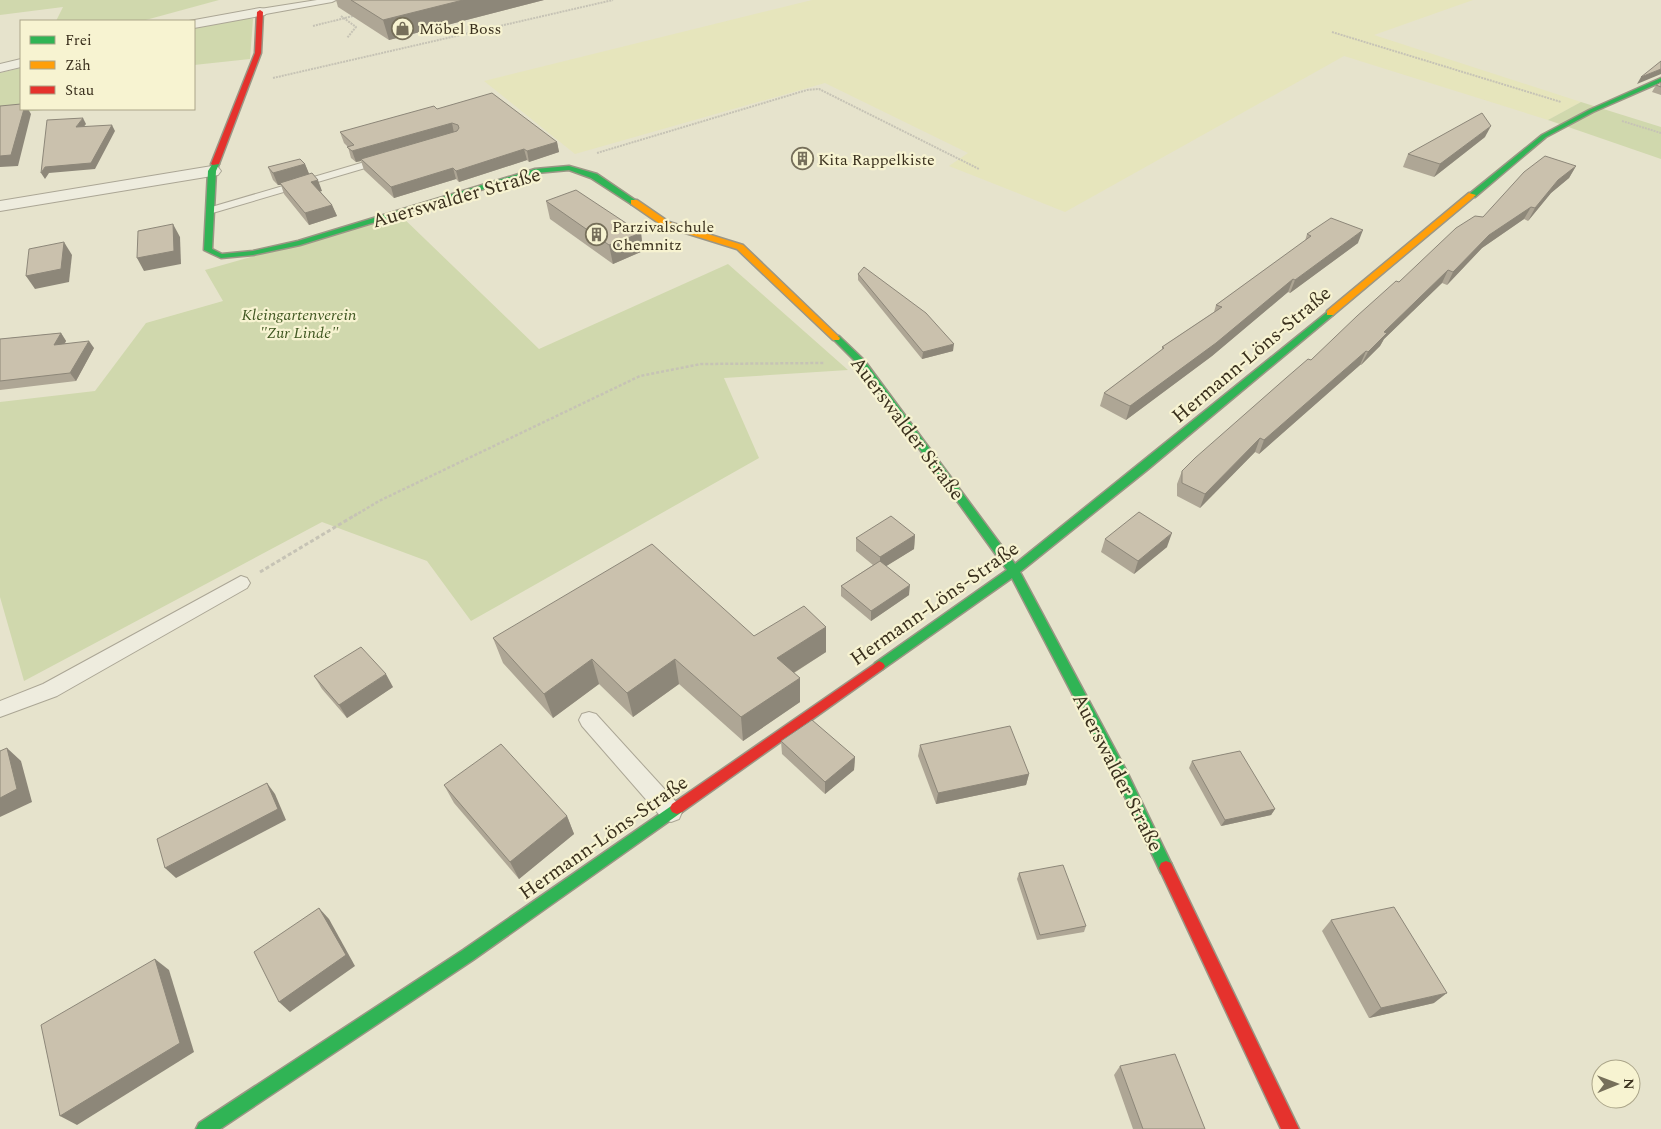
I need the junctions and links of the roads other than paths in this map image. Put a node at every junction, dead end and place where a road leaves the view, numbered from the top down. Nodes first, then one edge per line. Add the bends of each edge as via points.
1 (332, 0) edge
2 (247, 1) dead end
3 (312, 2) edge
4 (260, 12) junction
5 (195, 24) edge
6 (20, 63) edge
7 (0, 68) edge
8 (1661, 80) edge
9 (399, 155) edge
10 (212, 171) junction
11 (0, 206) edge
12 (212, 210) junction
13 (1014, 571) junction
14 (240, 583) road end
15 (0, 709) edge
16 (589, 720) dead end
17 (671, 812) junction
18 (205, 1129) edge
19 (1290, 1129) edge

1 - 3 lane
2 - 4 street
3 - 4 lane
4 - 5 street
4 - 10 street, Auerswalder Straße via 258,53
6 - 7 street
8 - 13 street, Hermann-Löns-Straße via 1544,136 1151,462
9 - 12 lane
10 - 11 street
10 - 12 street, Auerswalder Straße
12 - 13 street, Auerswalder Straße via 208,250 221,256 300,244 535,171 569,168 594,176 666,224 740,246 861,362
13 - 17 street, Hermann-Löns-Straße
13 - 19 street, Auerswalder Straße via 1121,774
14 - 15 lane via 50,690
16 - 17 lane
17 - 18 street, Hermann-Löns-Straße via 468,955

